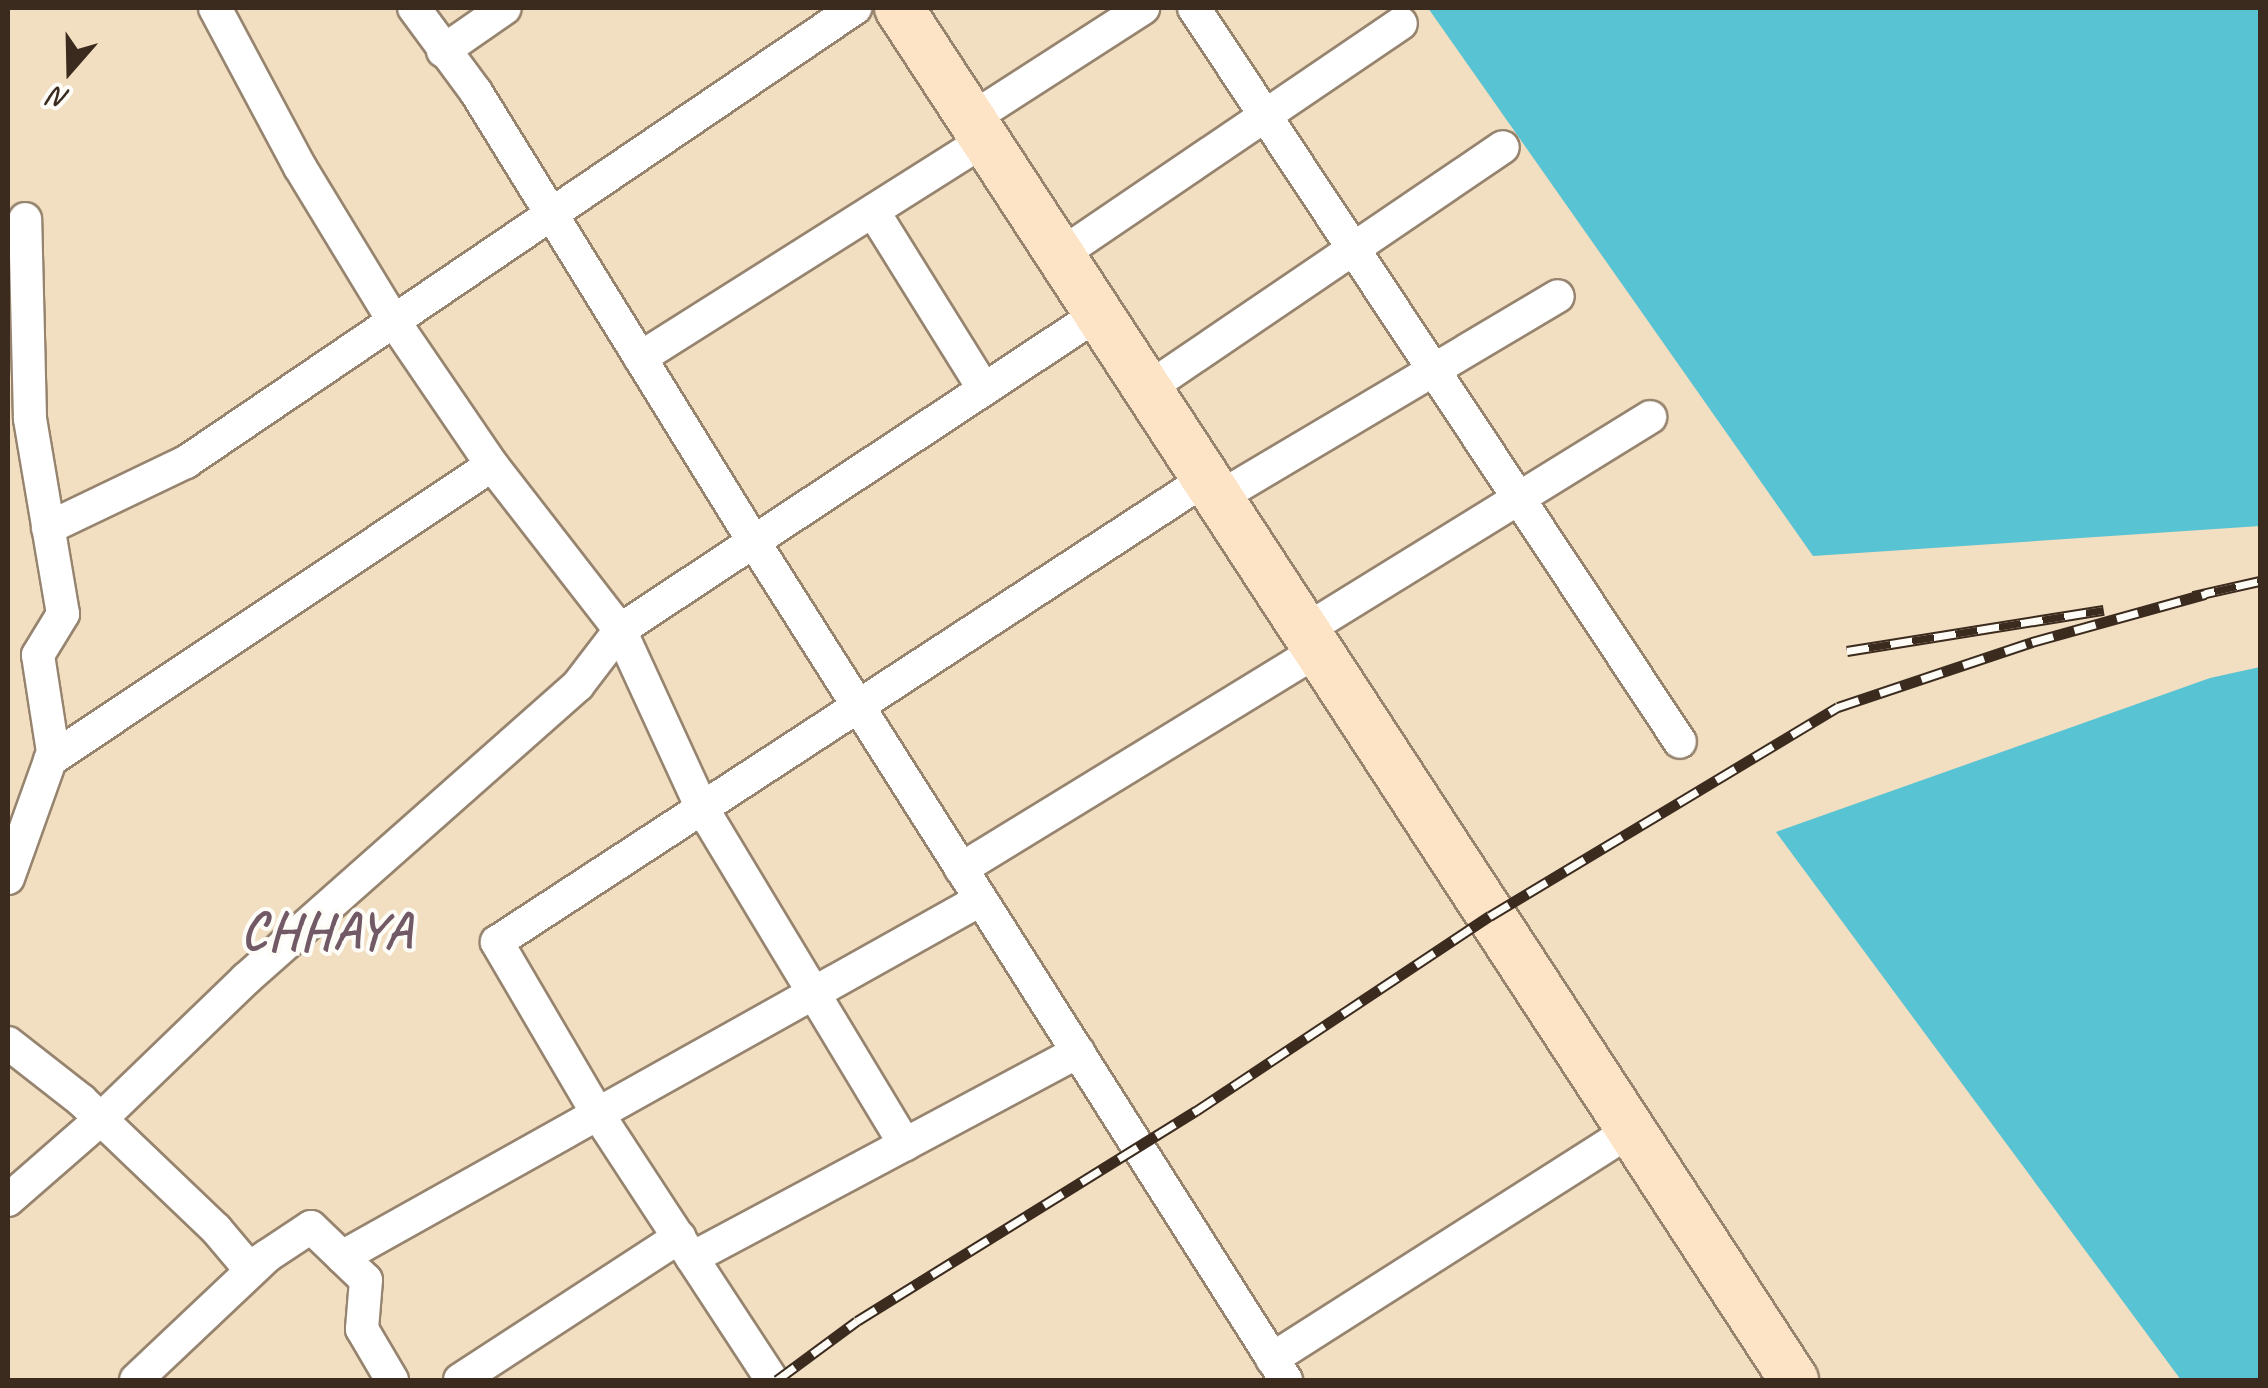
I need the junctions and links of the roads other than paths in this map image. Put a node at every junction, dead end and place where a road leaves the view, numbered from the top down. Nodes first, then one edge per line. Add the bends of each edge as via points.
1 (215, 8) edge
2 (414, 8) edge
3 (505, 8) edge
4 (856, 8) edge
5 (899, 8) edge
6 (1143, 8) edge
7 (1194, 8) edge
8 (1401, 23) dead end
9 (443, 51) junction
10 (1265, 115) junction
11 (978, 129) junction
12 (1503, 147) dead end
13 (873, 211) junction
14 (551, 213) junction
15 (24, 219) dead end
16 (1354, 249) junction
17 (1060, 255) junction
18 (1558, 296) dead end
19 (1098, 314) junction
20 (393, 320) junction
21 (640, 358) junction
22 (18, 370) edge
23 (1434, 370) junction
24 (984, 389) junction
25 (1147, 389) junction
26 (1650, 417) dead end
27 (492, 465) junction
28 (1212, 489) junction
29 (1518, 498) junction
30 (48, 528) junction
31 (754, 542) junction
32 (620, 630) junction
33 (1311, 641) junction
34 (23, 657) edge
35 (858, 706) junction
36 (1680, 742) dead end
37 (50, 760) junction
38 (702, 808) junction
39 (961, 869) junction
40 (8, 878) edge
41 (980, 900) junction
42 (814, 991) junction
43 (8, 1044) edge
44 (1078, 1052) junction
45 (596, 1111) junction
46 (101, 1119) junction
47 (1630, 1131) junction
48 (906, 1144) junction
49 (8, 1200) edge
50 (685, 1248) junction
51 (268, 1256) junction
52 (342, 1257) junction
53 (1279, 1370) edge
54 (136, 1380) edge
55 (392, 1380) edge
56 (460, 1380) edge
57 (772, 1380) edge
58 (1794, 1380) edge

1 - 20 street
2 - 9 street
3 - 9 street
4 - 14 street
5 - 11 main road
6 - 11 street
7 - 10 street
8 - 10 street
9 - 14 street
10 - 16 street
10 - 17 street
11 - 13 street
11 - 17 main road
12 - 16 street
13 - 21 street
13 - 24 street
14 - 20 street
14 - 21 street
15 - 22 street
16 - 23 street
16 - 25 street
17 - 19 main road
18 - 23 street
19 - 24 street
19 - 25 main road
20 - 27 street
20 - 30 street via 186,462
21 - 31 street
22 - 30 street
23 - 28 street
23 - 29 street
24 - 31 street
25 - 28 main road
26 - 29 street
27 - 32 street
27 - 37 street
28 - 33 main road
28 - 35 street
29 - 33 street
29 - 36 street
30 - 34 street via 63,614
31 - 32 street
31 - 35 street
32 - 38 street
32 - 46 street via 578,685 246,979
33 - 39 street
33 - 47 main road
34 - 37 street
35 - 38 street
35 - 39 street
37 - 40 street
38 - 42 street
38 - 45 street via 497,942
39 - 41 street
41 - 42 street
41 - 44 street
42 - 45 street
42 - 48 street
43 - 46 street
44 - 48 street
44 - 53 street
45 - 50 street
45 - 52 street
46 - 49 street
46 - 51 street via 249,1268
47 - 53 street
47 - 58 main road
48 - 50 street
50 - 56 street
50 - 57 street
51 - 52 street via 311,1227
51 - 54 street
52 - 55 street via 366,1280 362,1329

